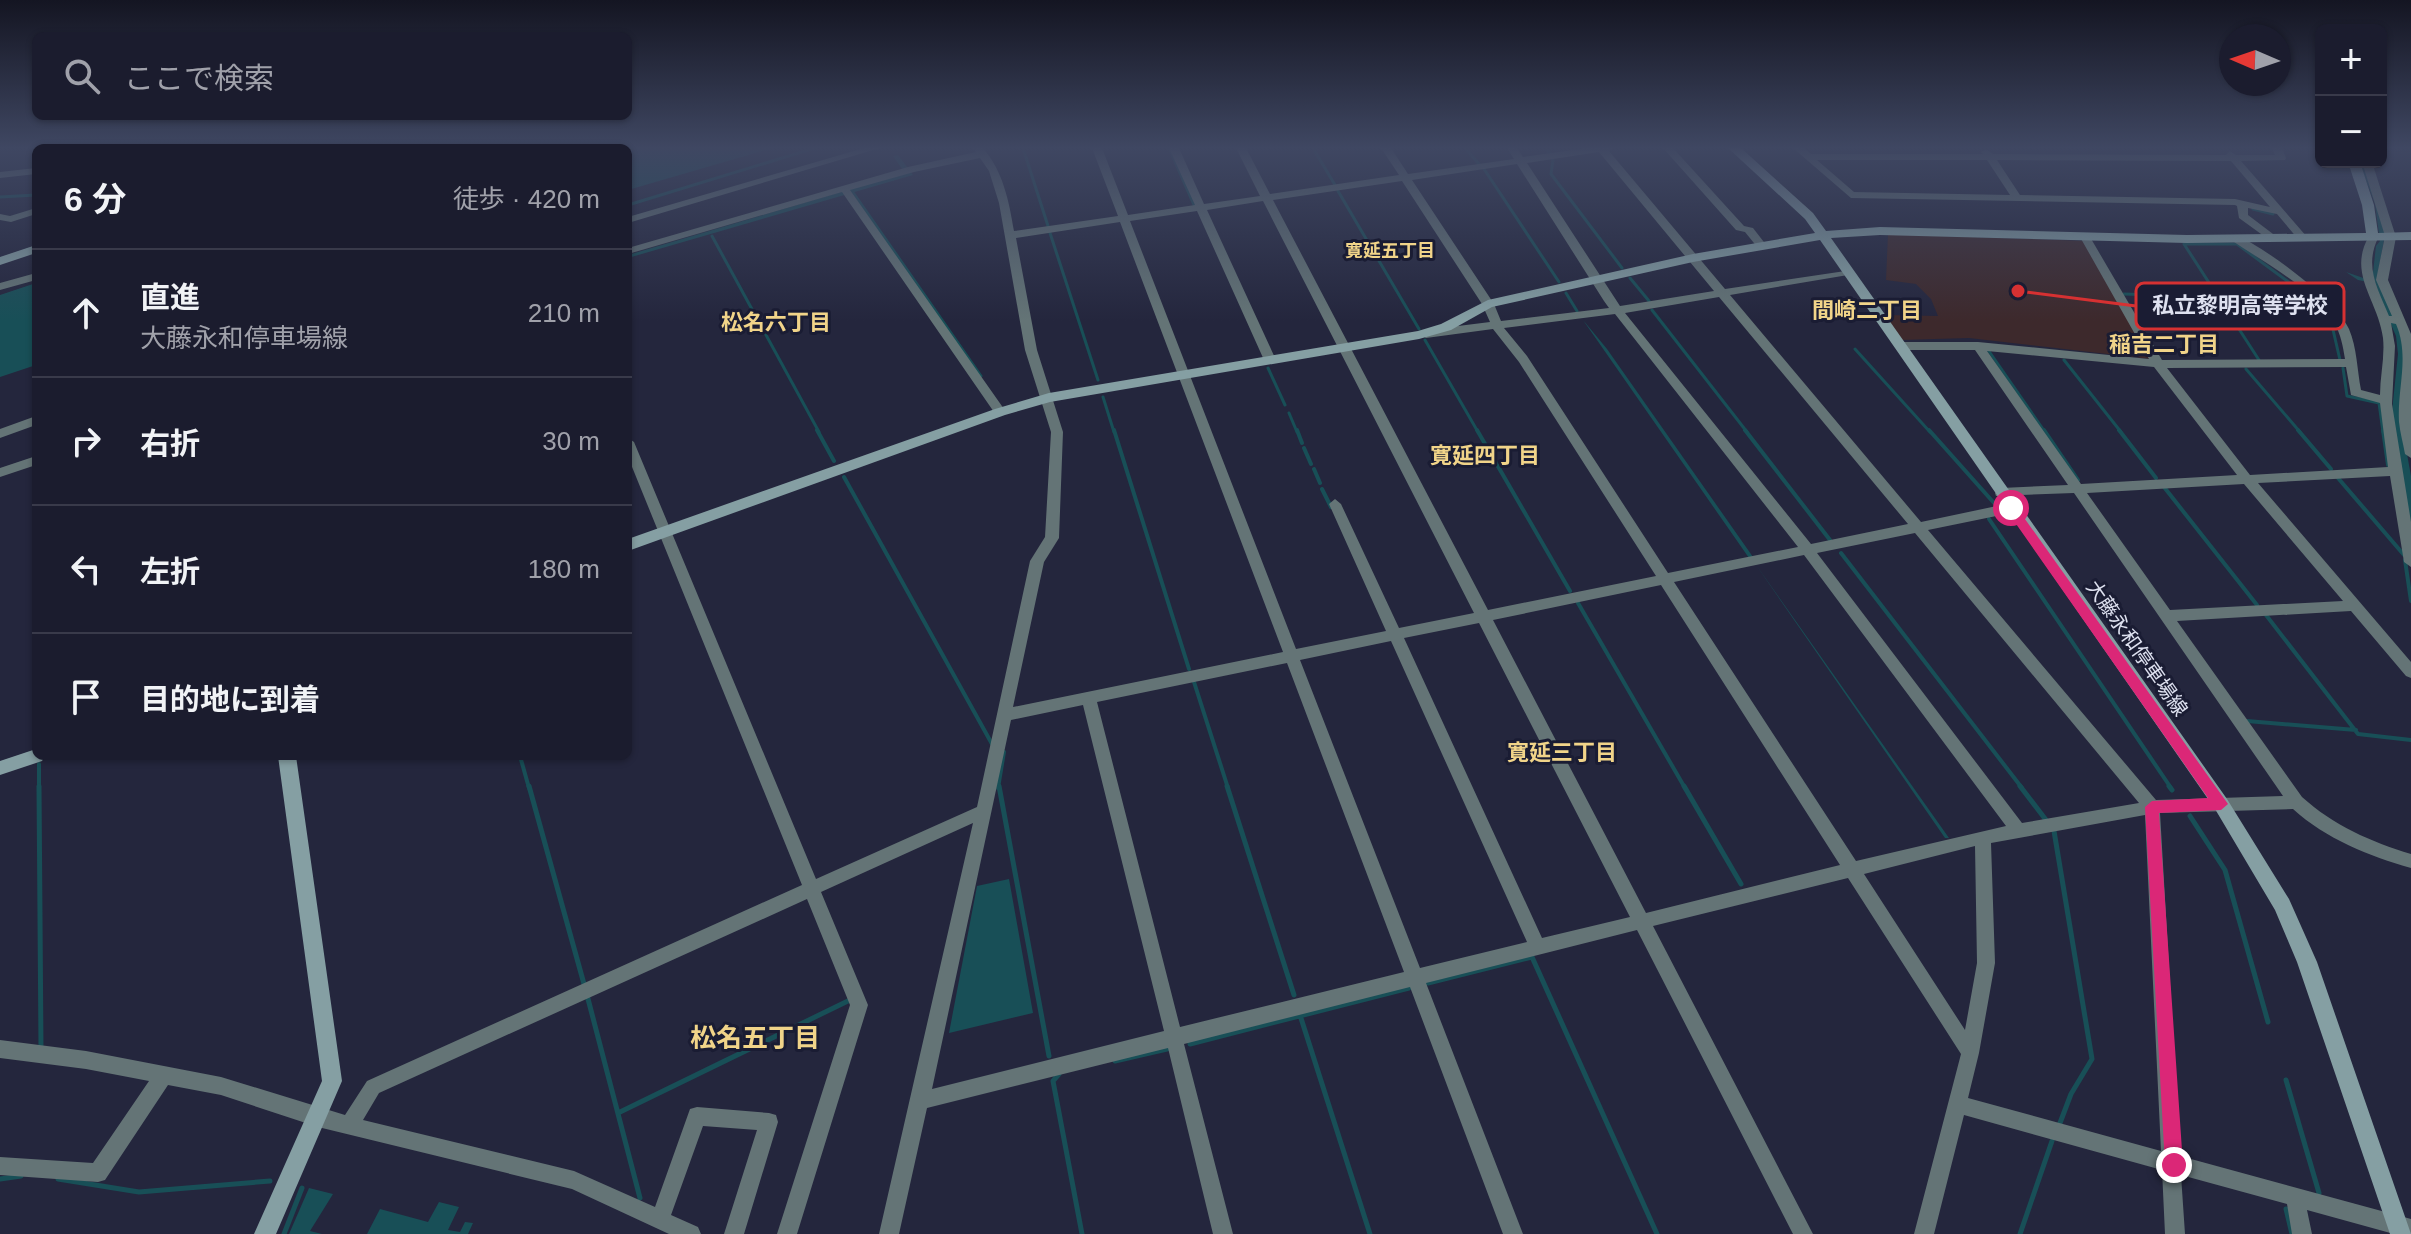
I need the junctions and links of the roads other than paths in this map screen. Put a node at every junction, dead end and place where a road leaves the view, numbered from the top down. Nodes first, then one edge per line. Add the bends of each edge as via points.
1 (677, 206) edge
2 (790, 206) edge
3 (857, 206) edge
4 (1003, 206) edge
5 (1118, 206) edge
6 (1217, 206) edge
7 (1271, 206) edge
8 (1423, 206) edge
9 (1551, 206) edge
10 (1649, 206) edge
11 (1720, 206) edge
12 (1799, 206) edge
13 (2242, 206) edge
14 (2253, 206) edge
15 (2274, 206) edge
16 (2368, 206) edge
17 (2376, 206) edge
18 (1201, 208) junction
19 (32, 212) edge
20 (2280, 212) junction
21 (0, 217) edge
22 (632, 219) edge
23 (1123, 219) junction
24 (1011, 235) junction
25 (1822, 235) junction
26 (2411, 236) edge
27 (2085, 237) junction
28 (2272, 237) junction
29 (2302, 237) junction
30 (2235, 238) junction
31 (2383, 238) junction
32 (1762, 246) junction
33 (32, 250) edge
34 (632, 250) edge
35 (1693, 258) junction
36 (0, 261) edge
37 (1848, 272) junction
38 (32, 277) edge
39 (1596, 279) junction
40 (0, 287) edge
41 (1722, 292) junction
42 (1488, 304) junction
43 (1620, 310) junction
44 (2393, 320) junction
45 (1498, 324) junction
46 (1419, 335) junction
47 (1900, 346) junction
48 (1344, 347) junction
49 (1983, 347) junction
50 (1270, 360) junction
51 (2350, 363) junction
52 (2158, 364) junction
53 (1183, 375) junction
54 (2409, 388) edge
55 (1049, 398) junction
56 (2385, 400) junction
57 (1000, 412) junction
58 (32, 422) edge
59 (0, 434) edge
60 (632, 452) edge
61 (2411, 454) edge
62 (32, 461) edge
63 (2396, 471) junction
64 (0, 473) edge
65 (2245, 477) junction
66 (2075, 486) junction
67 (2001, 493) junction
68 (1335, 504) dead end
69 (2011, 508) junction
70 (1919, 527) junction
71 (665, 531) junction
72 (632, 543) edge
73 (1807, 549) junction
74 (2411, 562) edge
75 (1664, 578) junction
76 (2355, 606) junction
77 (2166, 616) junction
78 (1481, 617) junction
79 (1395, 634) junction
80 (1292, 656) junction
81 (2411, 672) edge
82 (1089, 698) junction
83 (1005, 715) junction
84 (32, 757) edge
85 (288, 760) edge
86 (0, 768) edge
87 (2296, 802) junction
88 (2221, 804) junction
89 (2152, 807) junction
90 (984, 811) junction
91 (2018, 830) junction
92 (1983, 837) junction
93 (2411, 861) edge
94 (1850, 868) junction
95 (814, 888) junction
96 (1638, 920) junction
97 (1537, 946) junction
98 (1415, 978) junction
99 (1173, 1038) junction
100 (0, 1049) edge
101 (1970, 1053) junction
102 (164, 1075) junction
103 (922, 1100) junction
104 (1958, 1104) junction
105 (318, 1118) junction
106 (349, 1125) junction
107 (2174, 1165) junction
108 (0, 1166) edge
109 (2295, 1198) junction
110 (660, 1220) junction
111 (2404, 1229) edge
112 (265, 1234) edge
113 (691, 1234) edge
114 (734, 1234) edge
115 (787, 1234) edge
116 (889, 1234) edge
117 (1223, 1234) edge
118 (1513, 1234) edge
119 (1803, 1234) edge
120 (1924, 1234) edge
121 (2175, 1234) edge
122 (2302, 1234) edge

1 - 22 street
2 - 34 street
3 - 57 street
4 - 24 street
5 - 23 street
6 - 18 street
7 - 48 street
8 - 42 street
9 - 39 street
10 - 35 street
11 - 32 street
12 - 25 street, 大藤永和停車場線
13 - 28 street via 2243,216
14 - 20 street
15 - 20 street
16 - 31 street
17 - 31 street
18 - 23 street
18 - 50 street
19 - 21 street
20 - 29 street
23 - 24 street
23 - 53 street
24 - 55 street via 1031,350
25 - 27 street via 1880,231
25 - 32 street
25 - 37 street, 大藤永和停車場線
26 - 31 street
27 - 30 street
27 - 52 street
28 - 29 street
28 - 30 street
29 - 31 street
30 - 51 street via 2338,319
31 - 44 street via 2382,280
31 - 44 street via 2369,245 2367,281
32 - 35 street
33 - 36 street
35 - 39 street
35 - 41 street
37 - 41 street
37 - 47 street, 大藤永和停車場線
38 - 40 street
39 - 42 street
39 - 43 street
41 - 43 street
41 - 70 street
42 - 45 street
42 - 46 street
43 - 45 street
43 - 73 street via 1664,373
44 - 54 street via 2409,341
44 - 56 street
45 - 46 street
45 - 75 street
46 - 48 street
47 - 49 street
47 - 67 street, 大藤永和停車場線
48 - 50 street
48 - 78 street
49 - 52 street
49 - 66 street
50 - 53 street
51 - 52 street
51 - 56 street via 2355,392
52 - 65 street
53 - 55 street
53 - 80 street
54 - 61 street via 2405,422
55 - 57 street
55 - 83 street via 1057,432 1052,538 1037,561
56 - 63 street
57 - 71 street
58 - 59 street
60 - 71 street
62 - 64 street
63 - 65 street
63 - 74 street
65 - 66 street
65 - 76 street
66 - 67 street
66 - 77 street
67 - 69 street, 大藤永和停車場線
68 - 79 street
69 - 70 street
69 - 88 street, 大藤永和停車場線
70 - 73 street
70 - 89 street
71 - 72 street
71 - 95 street
73 - 75 street
73 - 91 street
75 - 78 street
75 - 94 street
76 - 77 street
76 - 81 street
77 - 87 street
78 - 79 street
78 - 96 street
79 - 80 street
79 - 97 street
80 - 82 street
80 - 98 street
82 - 83 street
82 - 99 street
83 - 90 street
84 - 86 street
85 - 105 street via 332,1081
87 - 88 street
87 - 93 street via 2378,851
88 - 89 street
88 - 111 street, 大藤永和停車場線 via 2282,905 2307,962
89 - 91 street
89 - 107 street
90 - 95 street
90 - 103 street
91 - 92 street
92 - 94 street
92 - 101 street via 1986,963
94 - 96 street
94 - 101 street
95 - 106 street via 373,1087
95 - 115 street via 859,1005
96 - 97 street
96 - 119 street
97 - 98 street
98 - 99 street
98 - 118 street
99 - 103 street
99 - 117 street
100 - 102 street
101 - 104 street
102 - 105 street via 221,1086
102 - 108 street via 98,1173
103 - 116 street
104 - 107 street
104 - 120 street
105 - 106 street
105 - 112 street
106 - 110 street via 574,1180
107 - 109 street
107 - 121 street
109 - 111 street
109 - 122 street
110 - 113 street
110 - 114 street via 697,1116 769,1122

